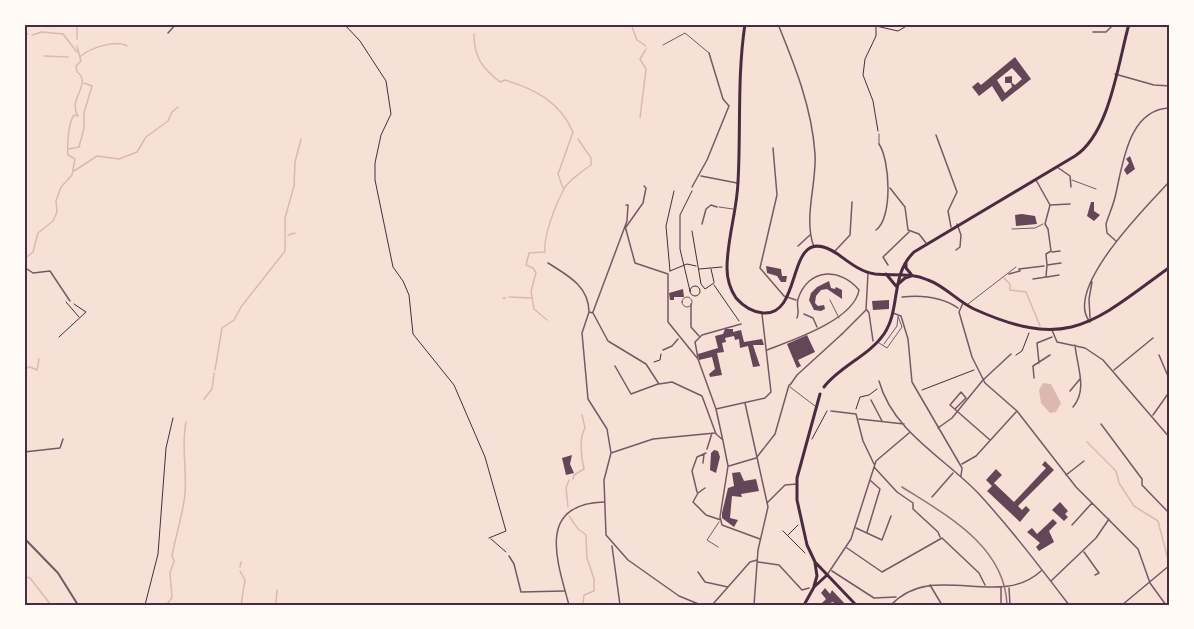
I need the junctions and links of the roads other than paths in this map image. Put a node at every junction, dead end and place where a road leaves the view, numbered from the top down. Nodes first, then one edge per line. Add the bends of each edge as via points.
1 (176, 24) edge
2 (745, 24) edge
3 (778, 24) edge
4 (1114, 24) edge
5 (1129, 24) edge
6 (1093, 32) dead end
7 (168, 33) dead end
8 (663, 45) dead end
9 (709, 53) joint
10 (1115, 74) junction
11 (1170, 86) edge
12 (1170, 108) edge
13 (879, 134) road end
14 (936, 135) dead end
15 (879, 144) joint
16 (773, 148) dead end
17 (1057, 166) junction
18 (699, 176) junction
19 (1035, 179) junction
20 (1072, 180) junction
21 (1170, 181) edge
22 (738, 183) junction
23 (644, 186) dead end
24 (692, 187) joint
25 (888, 187) junction
26 (1071, 187) dead end
27 (1096, 189) dead end
28 (692, 191) road end
29 (852, 201) dead end
30 (626, 204) dead end
31 (1070, 204) dead end
32 (1050, 205) junction
33 (717, 207) joint
34 (735, 209) junction
35 (702, 224) dead end
36 (957, 224) junction
37 (1045, 224) junction
38 (625, 227) junction
39 (951, 227) junction
40 (1012, 229) dead end
41 (876, 230) dead end
42 (909, 231) junction
43 (810, 235) junction
44 (1117, 241) junction
45 (926, 243) junction
46 (798, 246) dead end
47 (814, 247) junction
48 (956, 250) dead end
49 (835, 252) junction
50 (1050, 252) junction
51 (1060, 252) dead end
52 (906, 261) junction
53 (548, 263) dead end
54 (1061, 263) dead end
55 (888, 265) dead end
56 (1046, 266) junction
57 (24, 267) edge
58 (1016, 267) dead end
59 (1170, 267) edge
60 (868, 272) junction
61 (900, 273) junction
62 (886, 274) junction
63 (1010, 274) dead end
64 (1059, 275) dead end
65 (912, 276) junction
66 (1046, 277) junction
67 (1033, 279) dead end
68 (896, 286) junction
69 (902, 297) dead end
70 (788, 298) junction
71 (798, 300) junction
72 (831, 300) dead end
73 (70, 301) road end
74 (691, 304) junction
75 (965, 304) junction
76 (866, 309) junction
77 (959, 309) junction
78 (589, 312) junction
79 (593, 313) junction
80 (762, 313) junction
81 (804, 314) dead end
82 (895, 314) junction
83 (797, 318) dead end
84 (839, 318) junction
85 (1090, 322) junction
86 (741, 324) dead end
87 (818, 327) junction
88 (1052, 330) junction
89 (699, 336) junction
90 (1052, 336) junction
91 (679, 338) junction
92 (1153, 338) dead end
93 (875, 341) junction
94 (1075, 344) junction
95 (883, 346) junction
96 (767, 350) junction
97 (662, 352) road end
98 (1011, 354) dead end
99 (1050, 355) dead end
100 (1159, 355) dead end
101 (698, 359) junction
102 (1039, 363) junction
103 (615, 366) dead end
104 (1114, 370) junction
105 (1034, 378) dead end
106 (1081, 378) junction
107 (983, 380) junction
108 (879, 381) dead end
109 (1170, 381) edge
110 (659, 384) junction
111 (789, 385) junction
112 (824, 387) dead end
113 (1070, 391) dead end
114 (1170, 391) edge
115 (820, 394) dead end
116 (871, 400) dead end
117 (745, 403) junction
118 (815, 406) junction
119 (1073, 407) dead end
120 (716, 409) junction
121 (956, 410) junction
122 (831, 411) dead end
123 (1017, 411) junction
124 (1152, 417) junction
125 (859, 419) junction
126 (882, 422) junction
127 (1101, 424) dead end
128 (904, 425) junction
129 (938, 429) junction
130 (713, 432) junction
131 (910, 433) junction
132 (716, 434) junction
133 (1170, 438) edge
134 (63, 439) dead end
135 (990, 440) junction
136 (723, 441) junction
137 (707, 449) dead end
138 (24, 452) edge
139 (611, 453) junction
140 (756, 458) junction
141 (1084, 461) dead end
142 (703, 463) dead end
143 (960, 465) junction
144 (728, 466) junction
145 (874, 466) junction
146 (954, 472) junction
147 (1066, 475) junction
148 (960, 477) junction
149 (870, 480) junction
150 (797, 484) junction
151 (705, 488) dead end
152 (698, 493) junction
153 (932, 497) dead end
154 (604, 502) junction
155 (766, 503) junction
156 (1093, 503) junction
157 (1170, 514) edge
158 (891, 516) dead end
159 (1110, 519) junction
160 (721, 520) junction
161 (1072, 525) dead end
162 (856, 527) junction
163 (867, 532) junction
164 (24, 538) edge
165 (940, 538) junction
166 (760, 539) junction
167 (612, 545) junction
168 (717, 547) dead end
169 (847, 548) junction
170 (1083, 552) junction
171 (509, 556) road end
172 (757, 561) junction
173 (815, 562) junction
174 (1170, 565) edge
175 (52, 566) junction
176 (48, 570) dead end
177 (1042, 570) junction
178 (831, 571) junction
179 (698, 572) dead end
180 (826, 576) junction
181 (1095, 576) dead end
182 (1051, 581) junction
183 (1150, 583) junction
184 (929, 584) junction
185 (985, 585) junction
186 (729, 587) junction
187 (1001, 587) junction
188 (1009, 587) junction
189 (811, 588) junction
190 (565, 591) junction
191 (897, 598) junction
192 (78, 605) edge
193 (569, 605) edge
194 (621, 605) edge
195 (753, 605) edge
196 (804, 605) edge
197 (856, 605) edge
198 (891, 605) edge
199 (942, 605) edge
200 (1000, 605) edge
201 (1010, 605) edge
202 (1069, 605) edge
203 (1122, 605) edge
204 (1166, 605) edge

1 - 7 street
2 - 22 main road via 739,68
3 - 43 street via 804,92 813,139
4 - 6 street via 1106,32
5 - 10 main road
8 - 9 lane via 686,33
9 - 18 street via 723,99 729,106
10 - 11 street via 1154,86
10 - 17 main road via 1093,140
12 - 44 street via 1148,115 1128,143 1106,224 1107,232
13 - 15 lane
14 - 39 street via 957,192 948,211
15 - 25 street
16 - 70 street via 777,195 760,268
17 - 19 main road
17 - 20 street
18 - 22 street
18 - 24 street
19 - 32 street
19 - 36 main road
20 - 26 street
20 - 27 lane
21 - 44 street
22 - 34 main road
23 - 38 street via 643,203
24 - 28 lane
25 - 41 street via 885,217
25 - 42 street via 905,207
29 - 49 street via 851,233
30 - 38 street
31 - 32 street
32 - 37 street
33 - 34 lane
33 - 35 street via 711,205 706,209
34 - 80 main road via 727,267 729,282 734,295
36 - 39 main road
36 - 48 street via 961,236
37 - 40 lane
37 - 50 street
38 - 79 street
38 - 91 street via 635,264 668,274 668,322
39 - 45 main road
42 - 45 street via 919,234
42 - 55 street via 884,256
43 - 46 street
43 - 47 street
44 - 85 street via 1093,278
45 - 52 main road
47 - 49 main road
47 - 70 main road via 800,258
49 - 60 main road
50 - 51 street
50 - 56 street via 1046,254
52 - 61 main road
52 - 65 main road
53 - 78 street via 573,279 587,297
54 - 56 street
56 - 63 street
56 - 66 street
57 - 73 street via 33,273 48,270
58 - 75 lane
59 - 85 main road
60 - 62 main road
60 - 76 street
61 - 62 main road
61 - 65 main road
61 - 68 main road
62 - 68 main road
64 - 66 street
65 - 68 main road
65 - 75 main road via 935,283
66 - 67 street
68 - 82 main road
69 - 77 street via 944,301
70 - 71 street
70 - 80 main road via 778,310
71 - 83 street
71 - 84 street via 806,286 821,275 836,273 852,281 859,290 856,301
72 - 84 lane
74 - 74 lane via 690,298 684,298 682,304
74 - 89 street via 691,327
75 - 77 street
75 - 88 main road via 1006,322
76 - 93 street
76 - 111 street
77 - 107 street via 967,343
78 - 79 street
78 - 139 street via 582,333 588,399 607,429
79 - 110 street via 612,345 646,364
80 - 96 street
81 - 87 street via 813,318
82 - 93 main road
82 - 95 lane via 897,326
82 - 95 lane via 901,322 900,331 888,347
82 - 129 street via 902,318 908,339 910,374
84 - 87 street
85 - 88 main road
86 - 89 street
87 - 96 street
88 - 90 street
89 - 101 street via 695,342
90 - 94 street via 1057,342
90 - 102 street via 1037,343
91 - 97 street
91 - 101 street
92 - 104 street
93 - 95 lane
93 - 112 main road
94 - 104 street via 1093,352
94 - 106 street
96 - 117 street via 771,392 765,398
98 - 107 street
99 - 102 street
100 - 109 street
101 - 120 street
102 - 105 street via 1033,367
103 - 110 street via 631,394
104 - 124 street
106 - 113 street
106 - 119 street via 1081,392
107 - 121 street
107 - 123 street
108 - 128 street
110 - 132 street via 672,382 702,396
111 - 118 lane
111 - 140 street via 775,434
114 - 124 street
115 - 118 main road
116 - 126 street
117 - 120 street
117 - 140 street
118 - 150 main road
120 - 136 street
121 - 121 street via 950,405 961,392 966,398
121 - 129 street
121 - 135 street
122 - 125 street via 856,414
123 - 135 street
123 - 147 street
124 - 133 street
125 - 126 street
125 - 145 street
126 - 128 street
127 - 157 street via 1142,479 1142,485
128 - 131 street
129 - 143 street
130 - 132 street
130 - 137 street
130 - 139 street via 653,439
131 - 145 street
131 - 146 street
132 - 136 street
134 - 138 street via 60,448
135 - 143 street via 976,456
136 - 144 street
139 - 154 street via 604,480
140 - 144 street
140 - 155 street
141 - 147 street
142 - 152 street via 705,453 697,456 692,471
143 - 148 street
144 - 160 street
145 - 149 street
145 - 165 street via 897,492 913,503 913,509 938,531
146 - 148 street
146 - 153 street
147 - 156 street
148 - 177 street
149 - 162 street
149 - 163 street via 880,489
150 - 155 street via 785,485
150 - 173 main road via 802,522
151 - 152 street
152 - 160 street via 693,502 706,515
154 - 167 street via 606,535
154 - 190 street via 574,507 559,523 557,561
155 - 166 street
156 - 159 street
156 - 161 street
158 - 163 street via 882,540
159 - 170 street
159 - 183 street via 1141,553
160 - 166 street via 729,529
160 - 168 lane via 707,540
162 - 163 street
162 - 169 street
164 - 175 street
165 - 169 street via 882,572
165 - 185 street via 979,573
166 - 172 street
167 - 186 street via 637,567 692,602 713,604
167 - 194 street
169 - 178 street
170 - 181 street via 1099,573
170 - 182 street
171 - 190 street via 520,592
172 - 186 street via 750,562
172 - 189 street via 778,565 802,590
172 - 195 street
173 - 180 main road
173 - 189 main road via 817,576
174 - 183 street
175 - 176 lane
175 - 192 street
177 - 182 street
177 - 188 street via 1027,582
178 - 180 street
178 - 191 street via 874,598
179 - 186 street via 705,582
180 - 189 main road
180 - 197 main road
182 - 202 street
183 - 203 street
183 - 204 street
184 - 185 street
184 - 191 street
184 - 199 street
185 - 187 street
187 - 188 street
187 - 200 street
188 - 201 street
189 - 196 main road
190 - 193 street
191 - 198 street

